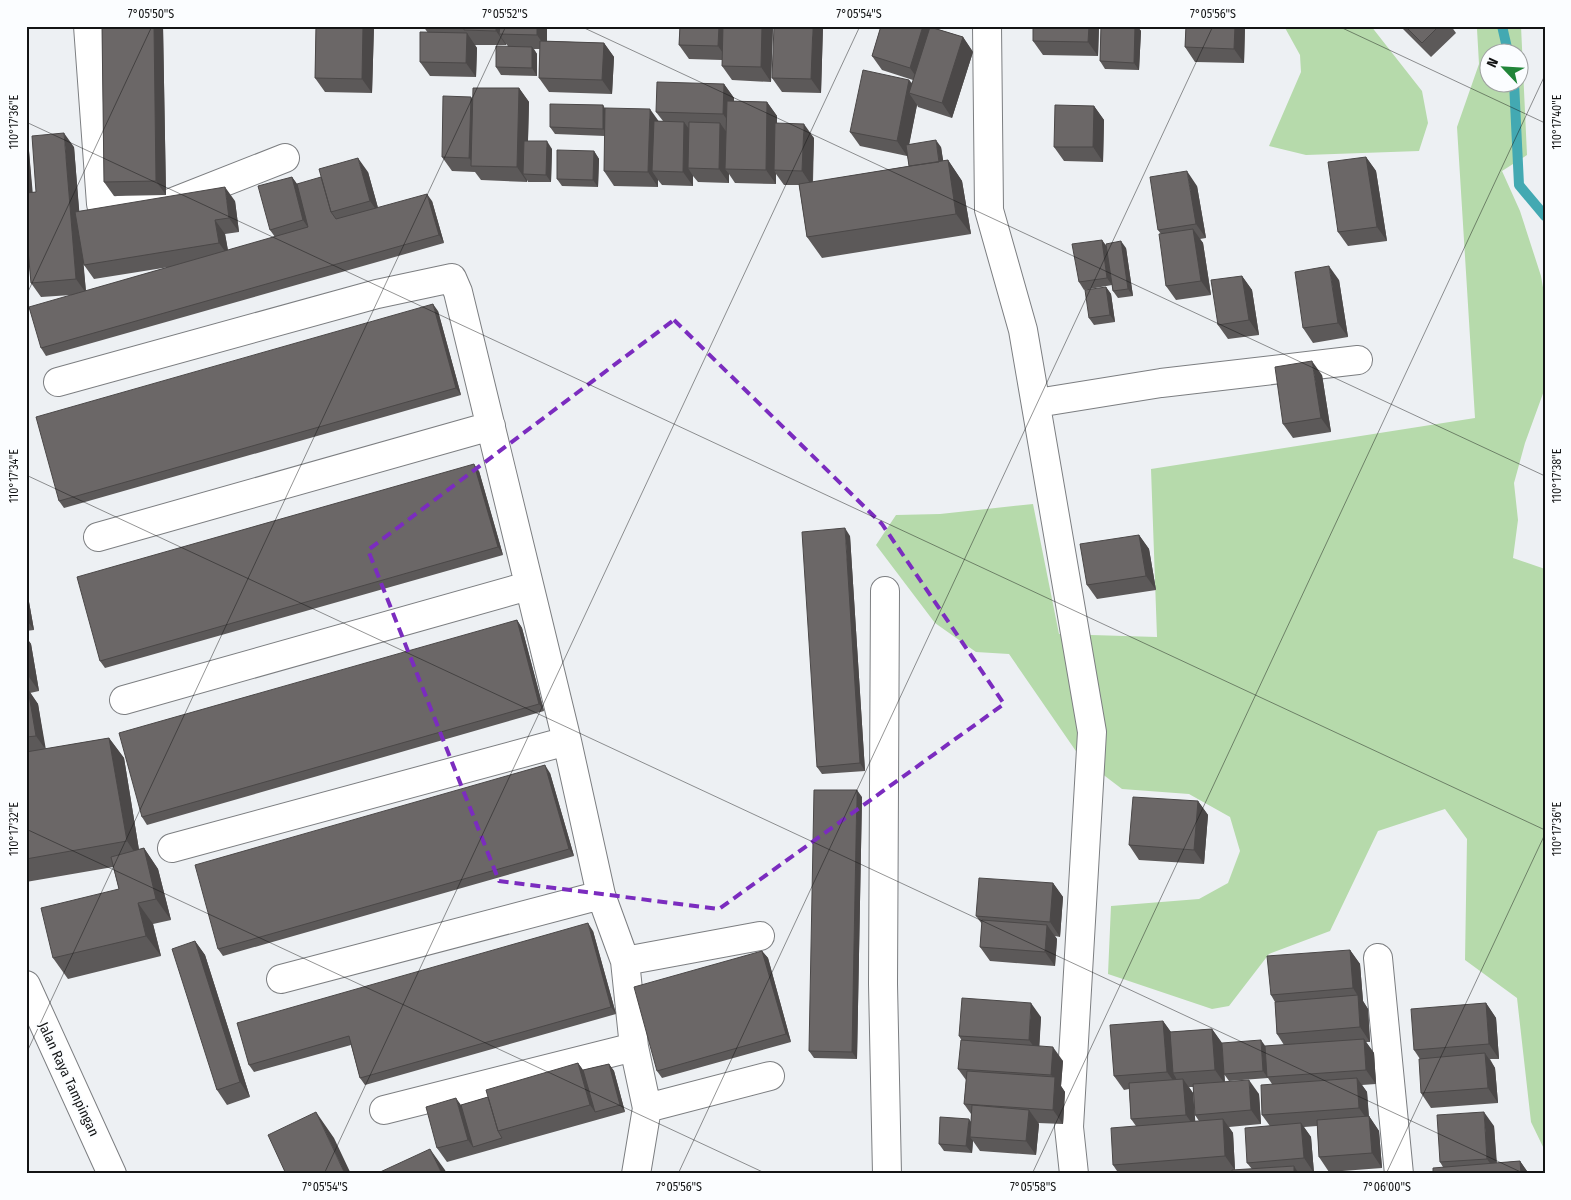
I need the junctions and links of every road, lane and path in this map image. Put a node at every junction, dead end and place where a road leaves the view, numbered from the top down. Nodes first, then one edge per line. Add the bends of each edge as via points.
1 (88, 26) edge
2 (987, 26) edge
3 (285, 158) dead end
4 (1358, 360) dead end
5 (58, 382) dead end
6 (1037, 404) junction
7 (492, 426) junction
8 (98, 537) dead end
9 (528, 586) junction
10 (886, 590) dead end
11 (124, 700) dead end
12 (567, 741) junction
13 (172, 848) dead end
14 (601, 895) junction
15 (760, 936) dead end
16 (1378, 958) dead end
17 (625, 961) junction
18 (281, 979) dead end
19 (26, 985) edge
20 (634, 1046) junction
21 (770, 1076) dead end
22 (647, 1108) junction
23 (384, 1110) dead end
24 (112, 1174) edge
25 (636, 1174) edge
26 (887, 1174) edge
27 (1074, 1174) edge
28 (1399, 1174) edge

1 - 3 street via 101,204 111,211 168,204
2 - 6 street via 989,210 1023,330
4 - 6 street via 1161,383
5 - 7 street via 377,294 452,278
6 - 27 street via 1092,732 1069,1127
7 - 8 street
7 - 9 street
9 - 11 street
9 - 12 street
10 - 26 street via 883,984
12 - 13 street
12 - 14 street
14 - 17 street
14 - 18 street
15 - 17 street
16 - 28 street
17 - 20 street
19 - 24 street, Jalan Raya Tampingan
20 - 22 street
20 - 23 street
21 - 22 street
22 - 25 street

